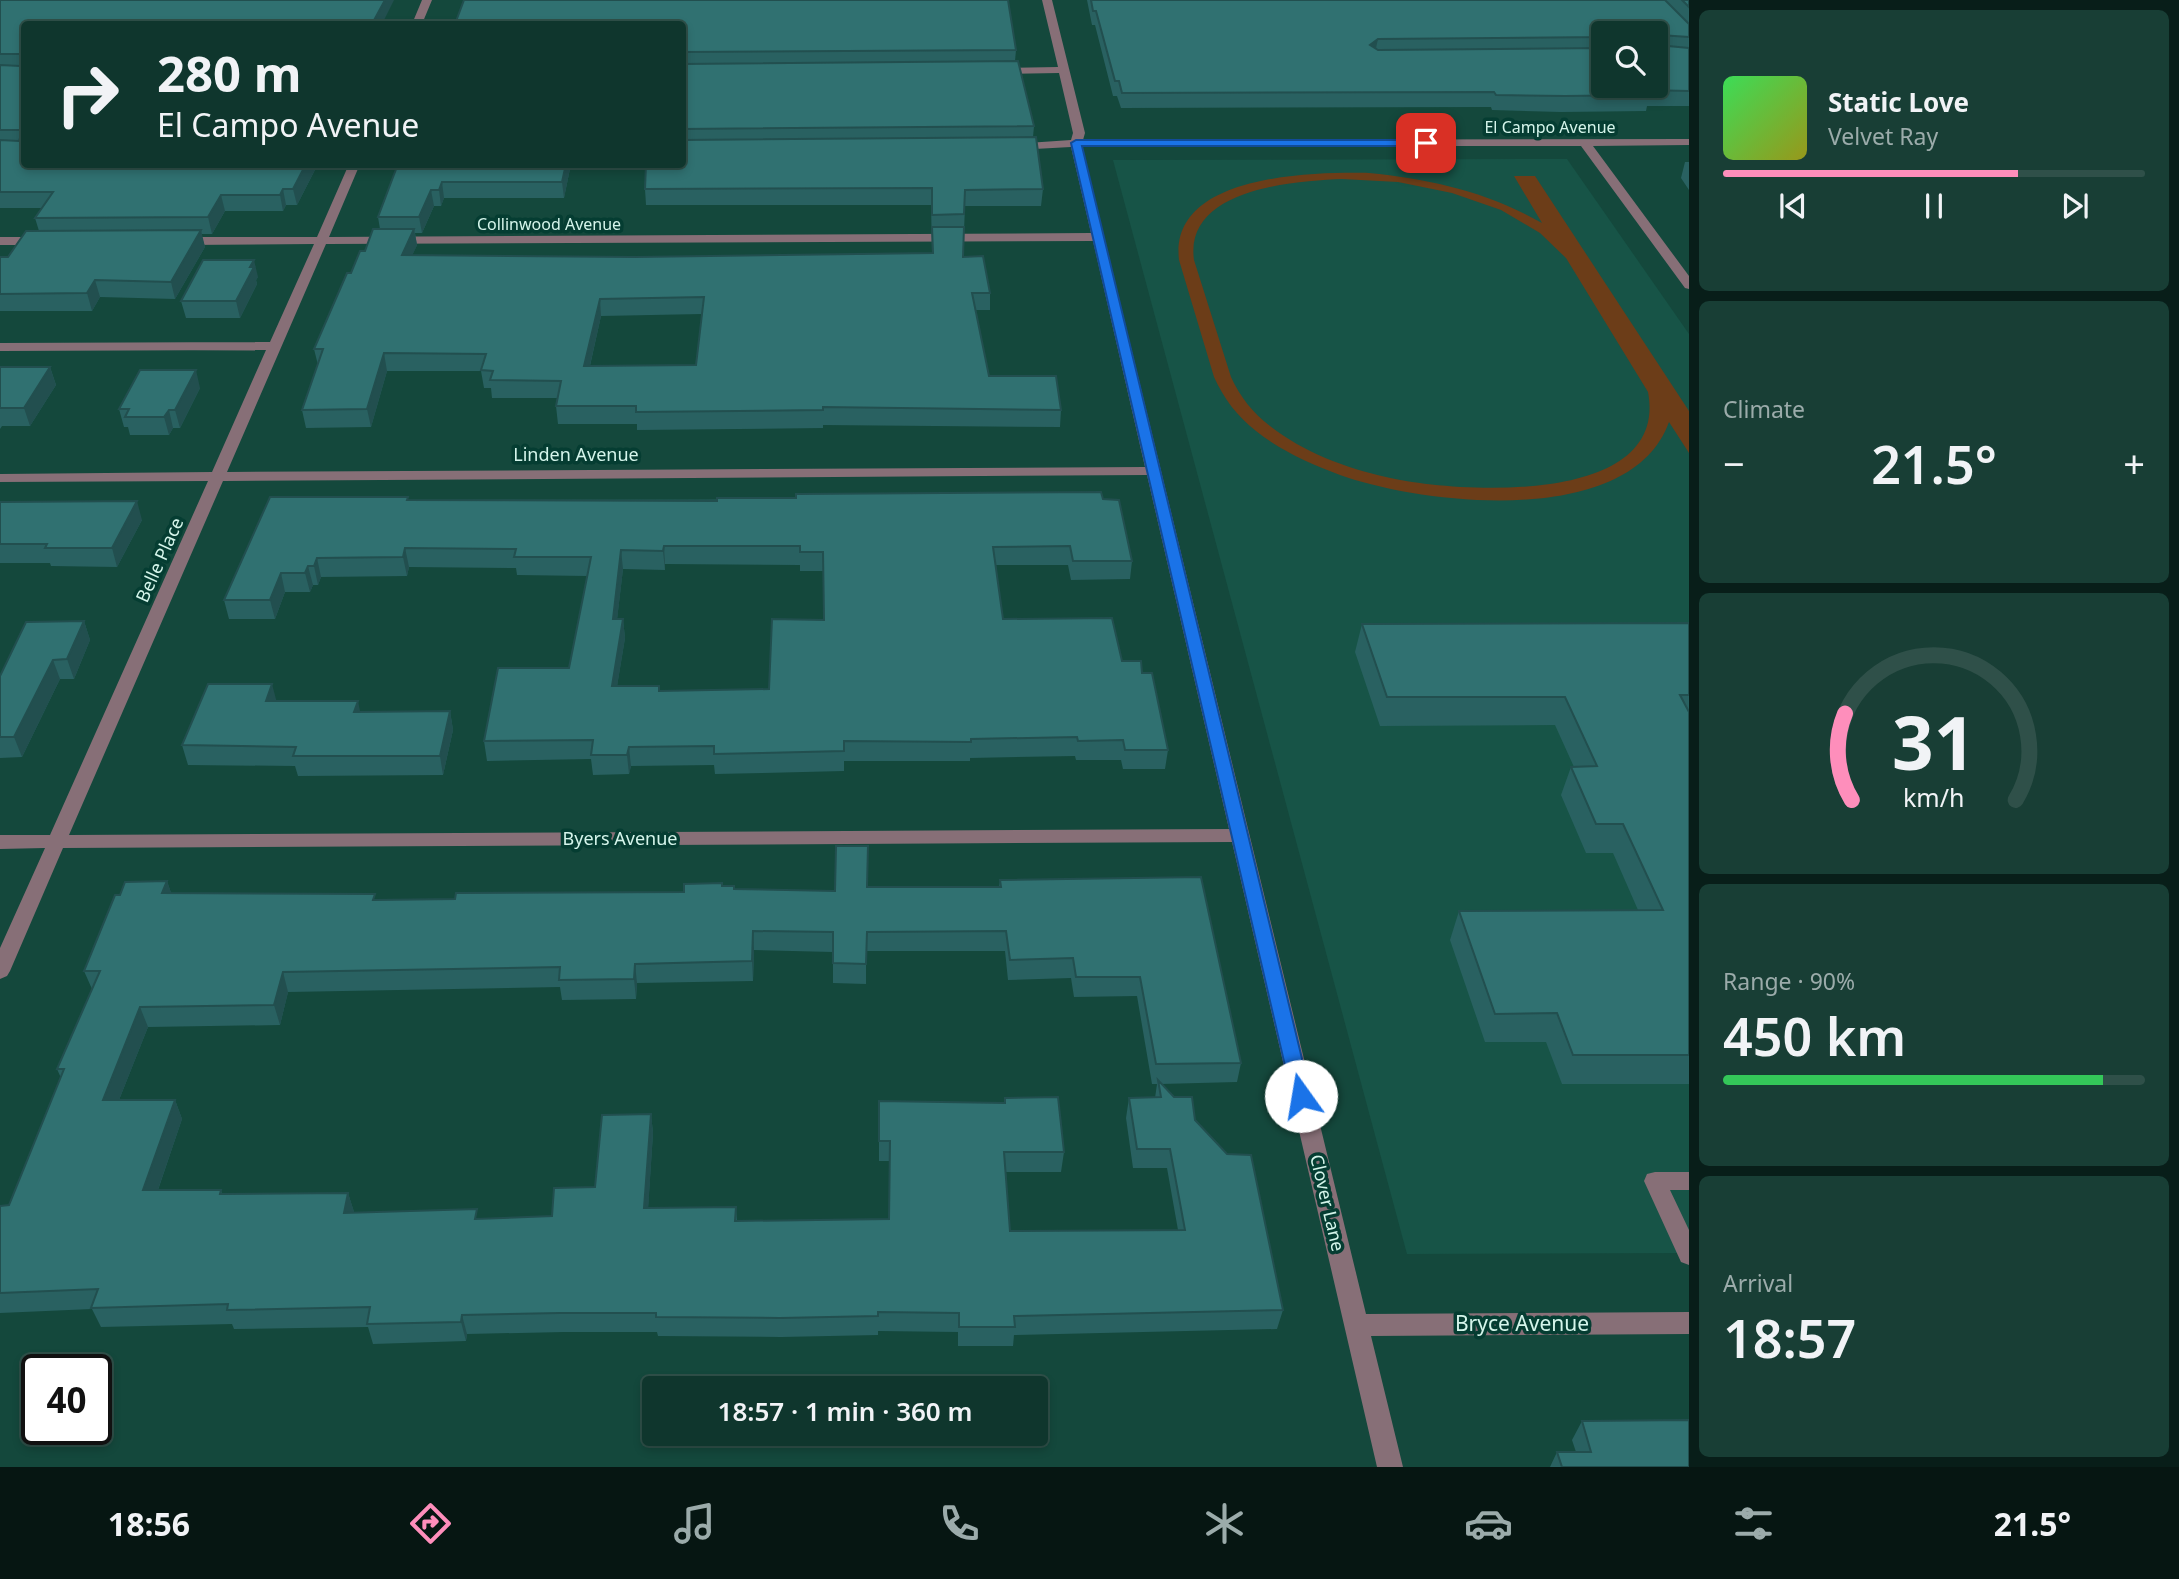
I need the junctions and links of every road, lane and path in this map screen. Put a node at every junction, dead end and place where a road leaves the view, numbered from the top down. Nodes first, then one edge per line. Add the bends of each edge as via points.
1 (427, 0) edge
2 (1046, 0) edge
3 (417, 21) edge
4 (1065, 70) junction
5 (983, 71) edge
6 (1689, 142) edge
7 (1076, 143) junction
8 (1585, 143) junction
9 (994, 147) edge
10 (353, 168) edge
11 (1098, 237) junction
12 (321, 240) junction
13 (56, 241) edge
14 (168, 241) edge
15 (0, 242) edge
16 (1689, 285) edge
17 (275, 346) junction
18 (0, 347) edge
19 (1153, 471) junction
20 (218, 476) junction
21 (0, 478) edge
22 (1240, 835) junction
23 (0, 842) edge
24 (57, 842) junction
25 (0, 971) edge
26 (1689, 1181) edge
27 (1689, 1255) edge
28 (1689, 1323) edge
29 (1356, 1325) junction
30 (1390, 1467) edge

1 - 3 street
2 - 4 street, Clover Lane
4 - 5 street
4 - 7 street, Clover Lane via 1079,133
6 - 8 street, El Campo Avenue
7 - 8 street, El Campo Avenue
7 - 9 street, El Campo Avenue
7 - 11 street, Clover Lane
8 - 16 street
10 - 12 street, Belle Place
11 - 12 street, Collinwood Avenue
11 - 19 street, Clover Lane
12 - 14 street, Collinwood Avenue
12 - 17 street, Belle Place
13 - 15 street
17 - 18 street
17 - 20 street, Belle Place
19 - 20 street, Linden Avenue
19 - 22 street, Clover Lane
20 - 21 street, Linden Avenue
20 - 24 street, Belle Place
22 - 24 street, Byers Avenue
22 - 29 street, Clover Lane
23 - 24 street, Byers Avenue
24 - 25 street, Belle Place
26 - 27 street via 1655,1181
28 - 29 street, Bryce Avenue
29 - 30 street, Clover Lane

